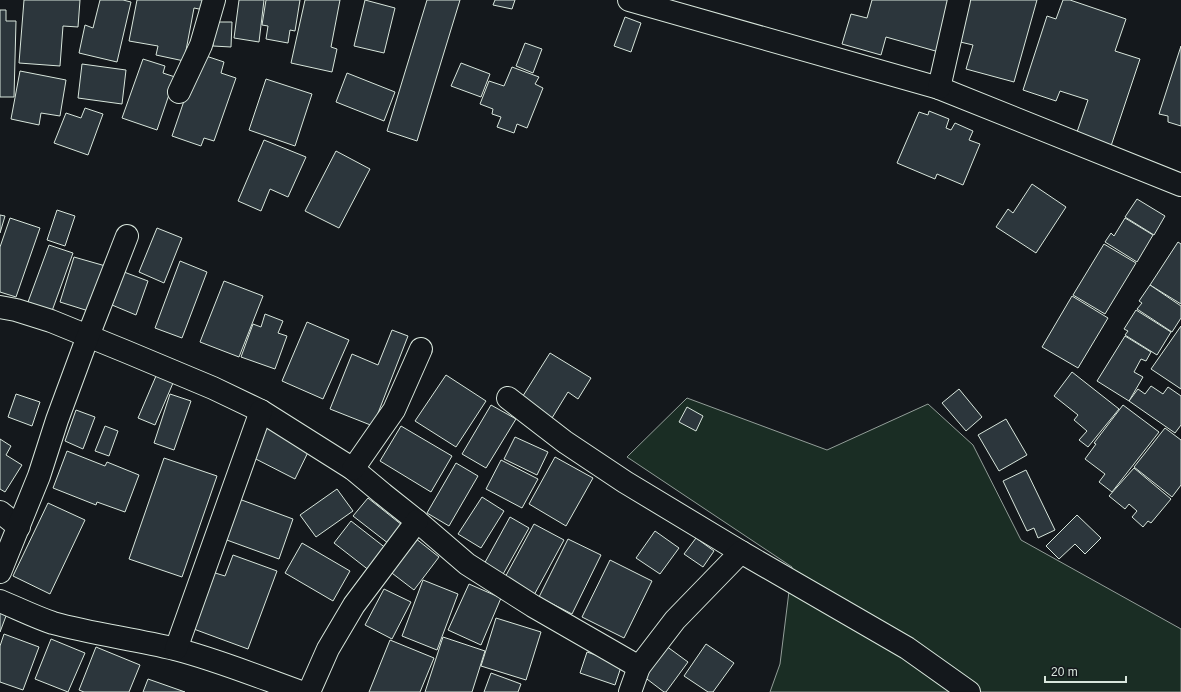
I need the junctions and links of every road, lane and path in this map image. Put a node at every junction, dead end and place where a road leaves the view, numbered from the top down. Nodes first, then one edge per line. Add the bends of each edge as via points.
1 (214, 0) edge
2 (628, 0) edge
3 (959, 0) edge
4 (939, 88) junction
5 (179, 92) dead end
6 (1181, 185) edge
7 (127, 236) dead end
8 (0, 308) edge
9 (88, 336) junction
10 (421, 349) dead end
11 (508, 398) dead end
12 (261, 411) junction
13 (353, 468) junction
14 (0, 512) edge
15 (417, 521) junction
16 (19, 528) junction
17 (741, 552) junction
18 (0, 572) edge
19 (0, 601) edge
20 (176, 649) junction
21 (639, 667) junction
22 (301, 692) edge
23 (309, 692) edge
24 (630, 692) edge
25 (969, 692) edge

1 - 5 street via 201,45
2 - 4 street
3 - 4 street
4 - 6 street
7 - 9 street
8 - 9 street via 16,310 51,321
9 - 12 street via 172,370
9 - 16 street
10 - 13 street via 394,410
11 - 17 street via 565,442 625,482
12 - 13 street
12 - 20 street
13 - 15 street
14 - 16 street
15 - 21 street via 473,569
15 - 23 street via 354,605 328,649
16 - 18 street
17 - 21 street via 675,620
17 - 25 street via 907,648
19 - 20 street via 52,622
20 - 22 street
21 - 24 street

